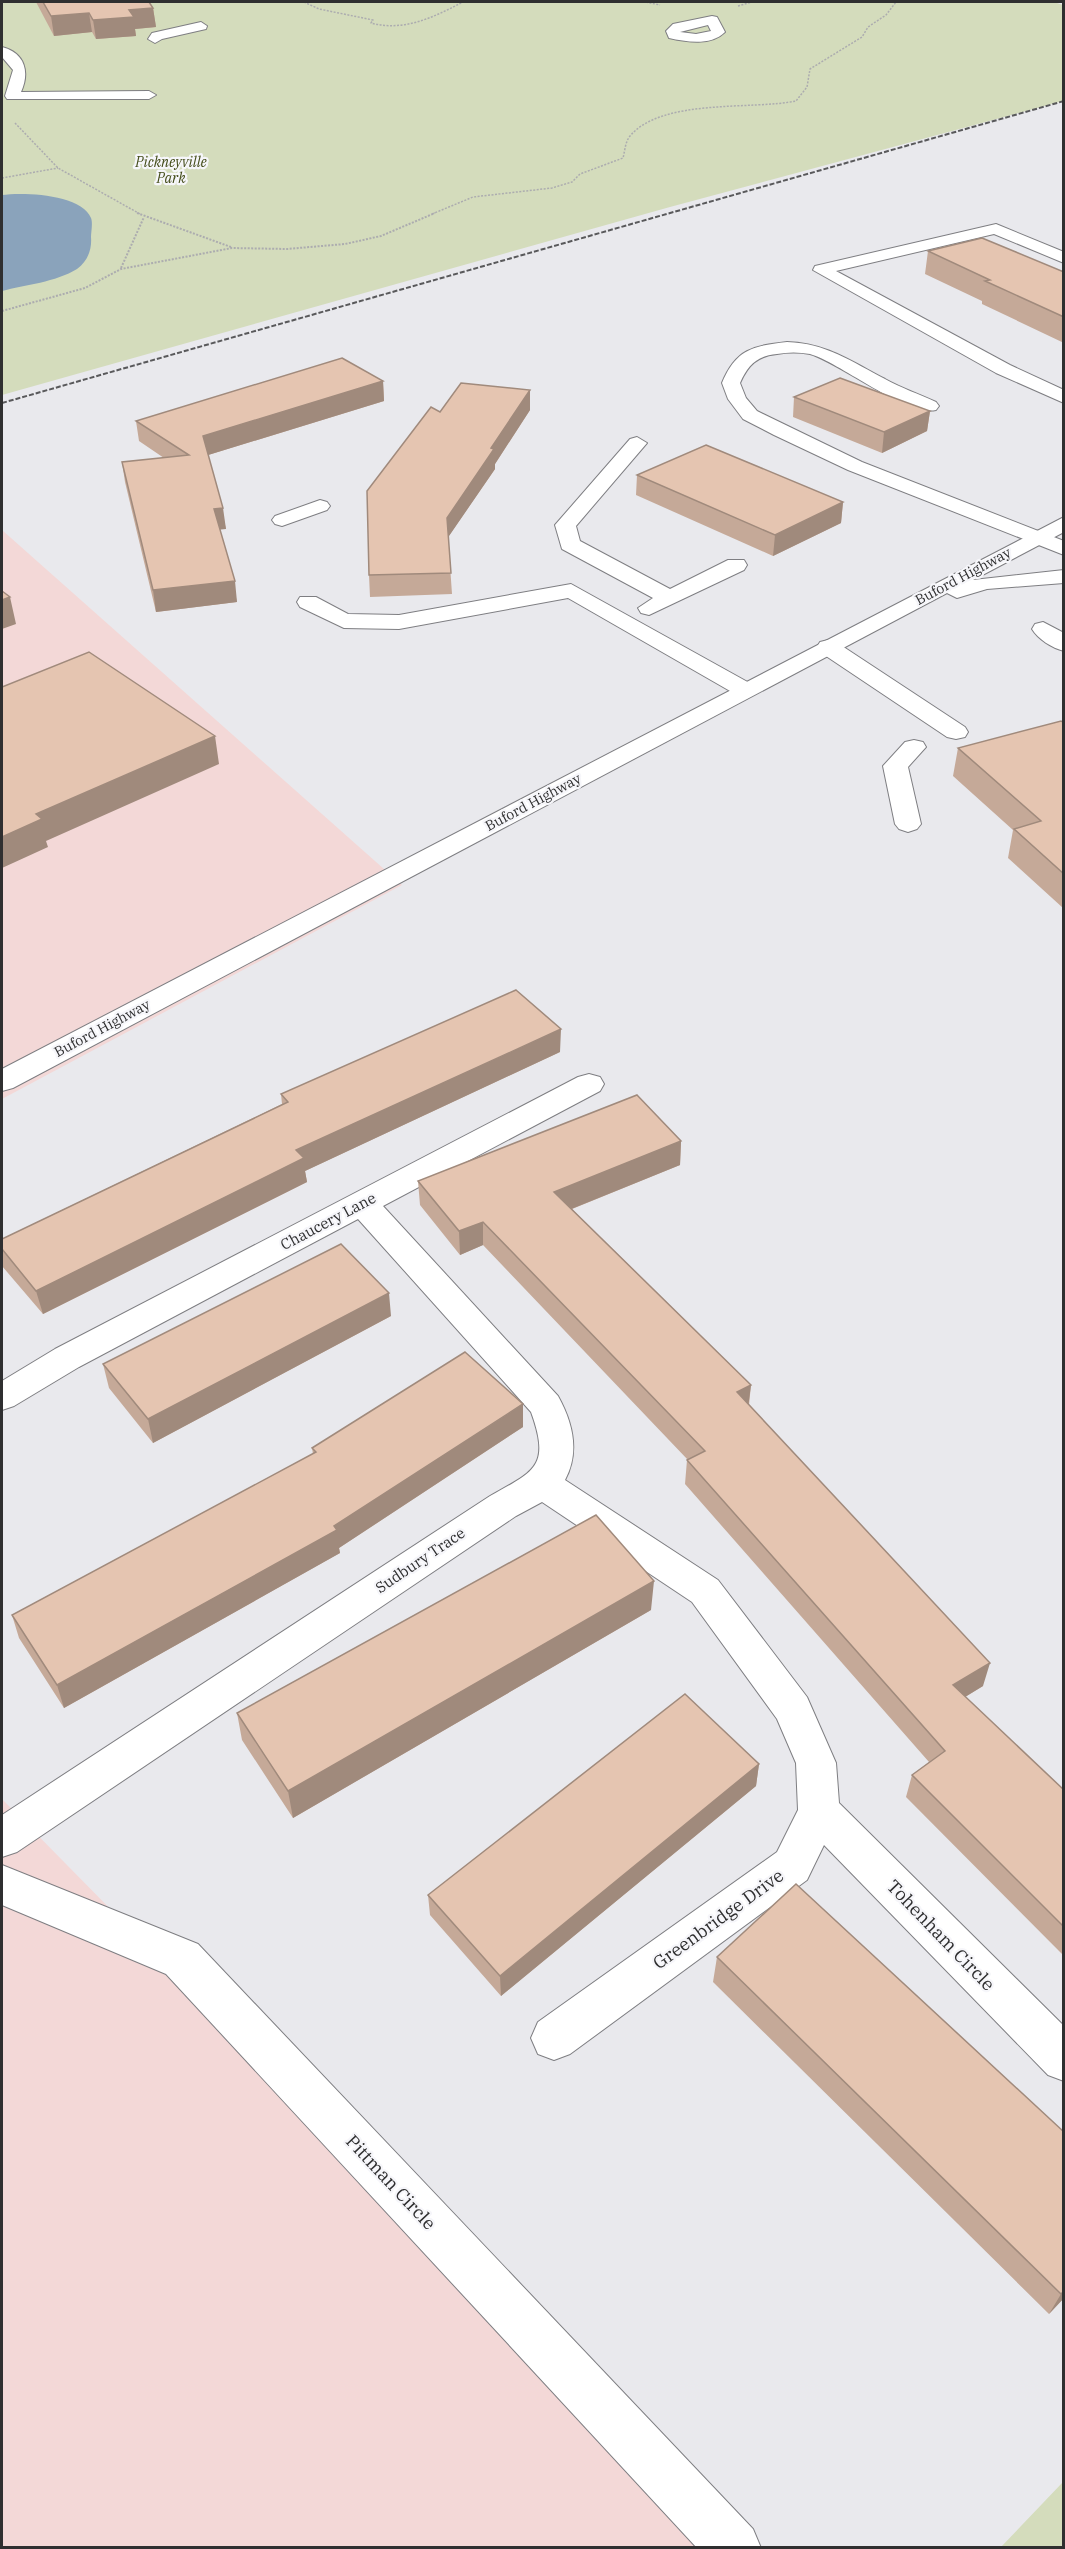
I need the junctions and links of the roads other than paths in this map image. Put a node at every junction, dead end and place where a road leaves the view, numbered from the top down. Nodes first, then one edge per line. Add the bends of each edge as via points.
1 (201, 26) dead end
2 (154, 39) edge
3 (2, 51) edge
4 (149, 95) dead end
5 (7, 97) edge
6 (1064, 258) edge
7 (1064, 397) edge
8 (929, 406) dead end
9 (637, 443) dead end
10 (320, 506) dead end
11 (282, 520) dead end
12 (1064, 523) edge
13 (1035, 538) junction
14 (1064, 549) edge
15 (736, 565) dead end
16 (1064, 576) edge
17 (670, 598) junction
18 (308, 602) dead end
19 (909, 604) junction
20 (624, 621) junction
21 (1043, 629) dead end
22 (1064, 644) edge
23 (828, 647) junction
24 (745, 690) junction
25 (956, 732) dead end
26 (914, 747) dead end
27 (908, 824) dead end
28 (2, 1082) edge
29 (589, 1084) dead end
30 (362, 1203) junction
31 (2, 1396) edge
32 (543, 1484) junction
33 (819, 1811) junction
34 (2, 1838) edge
35 (2, 1885) edge
36 (554, 2038) dead end
37 (1064, 2059) edge
38 (734, 2547) edge

1 - 2 street
3 - 5 street via 20,68 21,78
4 - 5 street via 66,101
6 - 7 street via 996,229 821,270 1003,369
8 - 13 street via 826,353 795,345 756,352 740,362 731,383 737,399 750,415 771,426 855,466
9 - 17 street via 565,525 570,544
10 - 11 street
12 - 13 street, Buford Highway
13 - 14 street
13 - 19 street, Buford Highway
15 - 17 street
16 - 19 street via 985,583
17 - 20 street
18 - 20 street via 344,621 399,622 570,591
19 - 23 street, Buford Highway
20 - 24 street
21 - 22 street
23 - 24 street, Buford Highway
23 - 25 street
24 - 28 street, Buford Highway
26 - 27 street via 895,766
29 - 30 street, Chaucery Lane
30 - 31 street, Chaucery Lane
30 - 32 street via 546,1405 555,1425 557,1458
32 - 33 street, Greenbridge Drive via 705,1592 793,1709 816,1763
32 - 34 street, Sudbury Trace via 493,1512
33 - 36 street, Greenbridge Drive via 792,1866
33 - 37 street, Tohenham Circle
35 - 38 street, Pittman Circle via 182,1959

